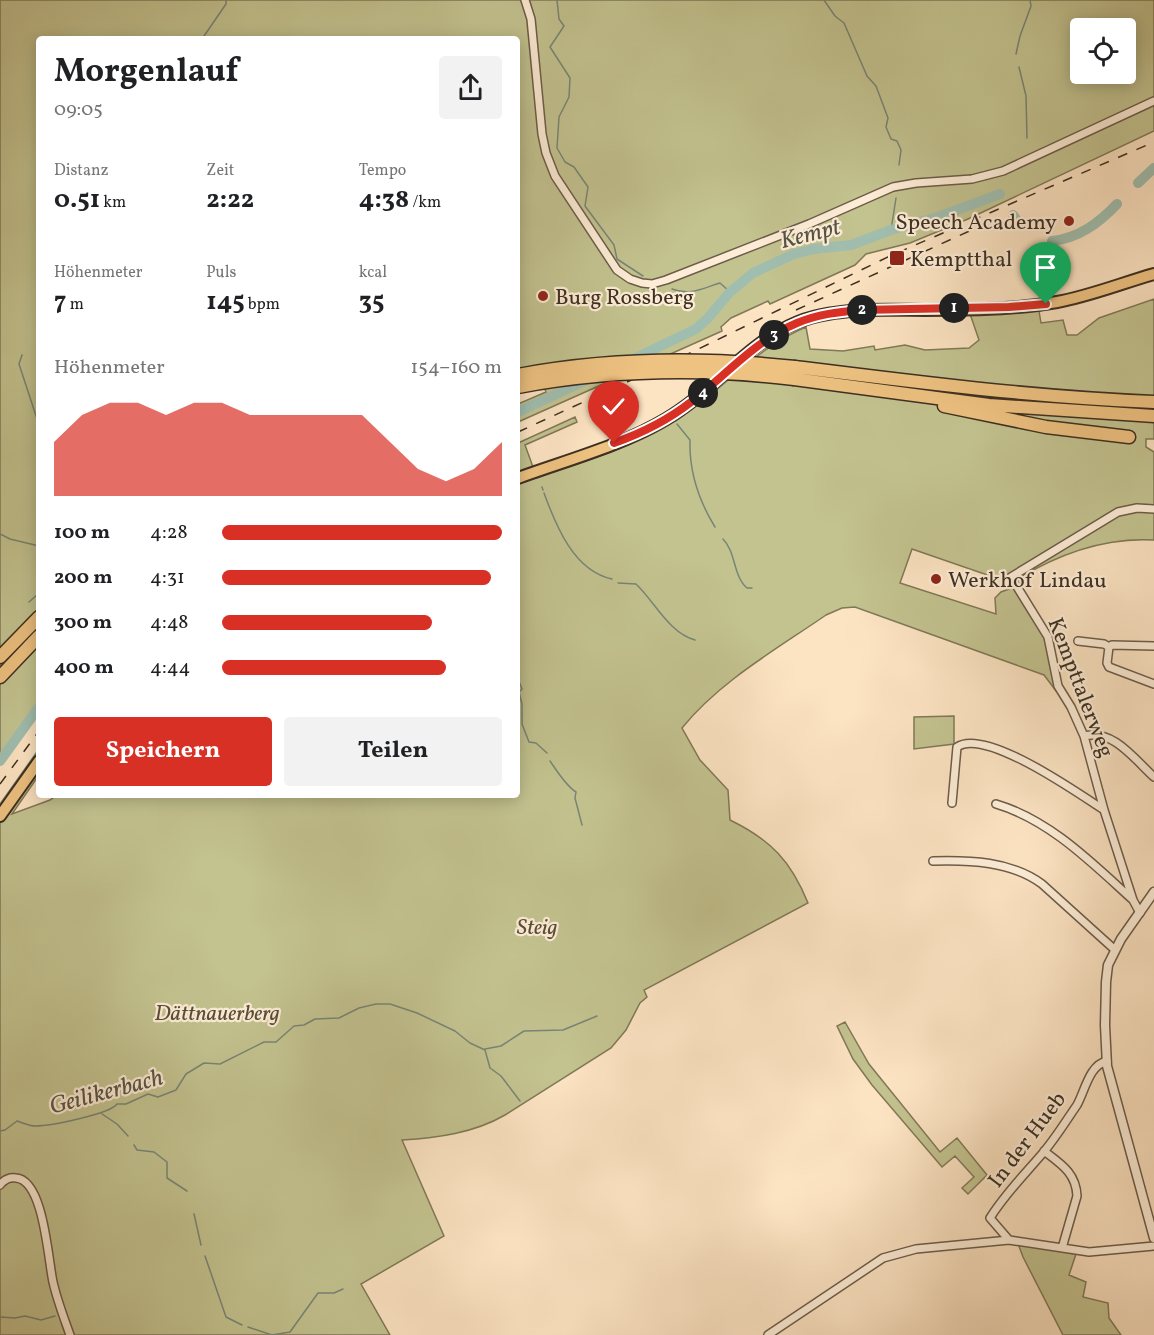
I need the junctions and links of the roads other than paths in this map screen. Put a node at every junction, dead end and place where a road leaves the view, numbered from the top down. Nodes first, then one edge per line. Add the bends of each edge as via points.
1 (525, 0) edge
2 (1154, 101) edge
3 (1154, 274) edge
4 (794, 373) junction
5 (520, 375) edge
6 (520, 387) edge
7 (912, 396) junction
8 (1154, 396) edge
9 (1124, 401) junction
10 (1154, 402) edge
11 (1154, 416) edge
12 (1129, 437) dead end
13 (520, 477) edge
14 (1154, 509) edge
15 (36, 620) edge
16 (36, 639) edge
17 (1078, 641) dead end
18 (1154, 646) edge
19 (1109, 647) junction
20 (0, 657) edge
21 (0, 677) edge
22 (1154, 684) edge
23 (1084, 736) junction
24 (36, 765) edge
25 (1154, 777) edge
26 (952, 802) dead end
27 (996, 804) dead end
28 (1104, 810) junction
29 (0, 816) edge
30 (933, 861) dead end
31 (1154, 892) edge
32 (1133, 900) junction
33 (1140, 913) junction
34 (1114, 949) junction
35 (1107, 1061) junction
36 (1044, 1151) junction
37 (0, 1185) edge
38 (1154, 1238) edge
39 (1009, 1240) junction
40 (1154, 1246) edge
41 (1062, 1248) junction
42 (69, 1335) edge
43 (768, 1335) edge

1 - 2 street via 532,27 542,134 552,168 614,266 642,283 666,280 893,188 972,179 1003,171
3 - 13 main road via 1038,305 860,310 809,319 765,340 690,403 661,422
4 - 5 highway, bridge via 724,361 649,361
4 - 6 highway, bridge via 658,372 592,376
4 - 7 highway
4 - 9 highway
7 - 11 highway
7 - 12 highway via 1015,421
8 - 9 highway
9 - 10 highway
14 - 23 street, Kempttalerweg via 1118,512 1011,577 1048,637 1058,686
15 - 20 highway
16 - 21 highway
17 - 19 street
18 - 19 street
19 - 22 street via 1109,668
23 - 25 street via 1098,734 1111,738
23 - 28 street, Kempttalerweg
24 - 29 main road
26 - 28 street via 958,745 979,745 1025,760
27 - 32 street via 1046,827
28 - 32 street, Kempttalerweg
30 - 34 street via 978,861 1030,876
31 - 33 street
32 - 33 street
33 - 34 street
34 - 35 street via 1106,982
35 - 36 street, In der Hueb via 1093,1070 1078,1103
35 - 38 street
36 - 39 street, In der Hueb via 1003,1197 990,1218
36 - 41 street via 1065,1167 1077,1189
37 - 42 street via 7,1179 18,1178 35,1193 53,1284
39 - 41 street
39 - 43 street via 916,1249 883,1258
40 - 41 street via 1089,1252

